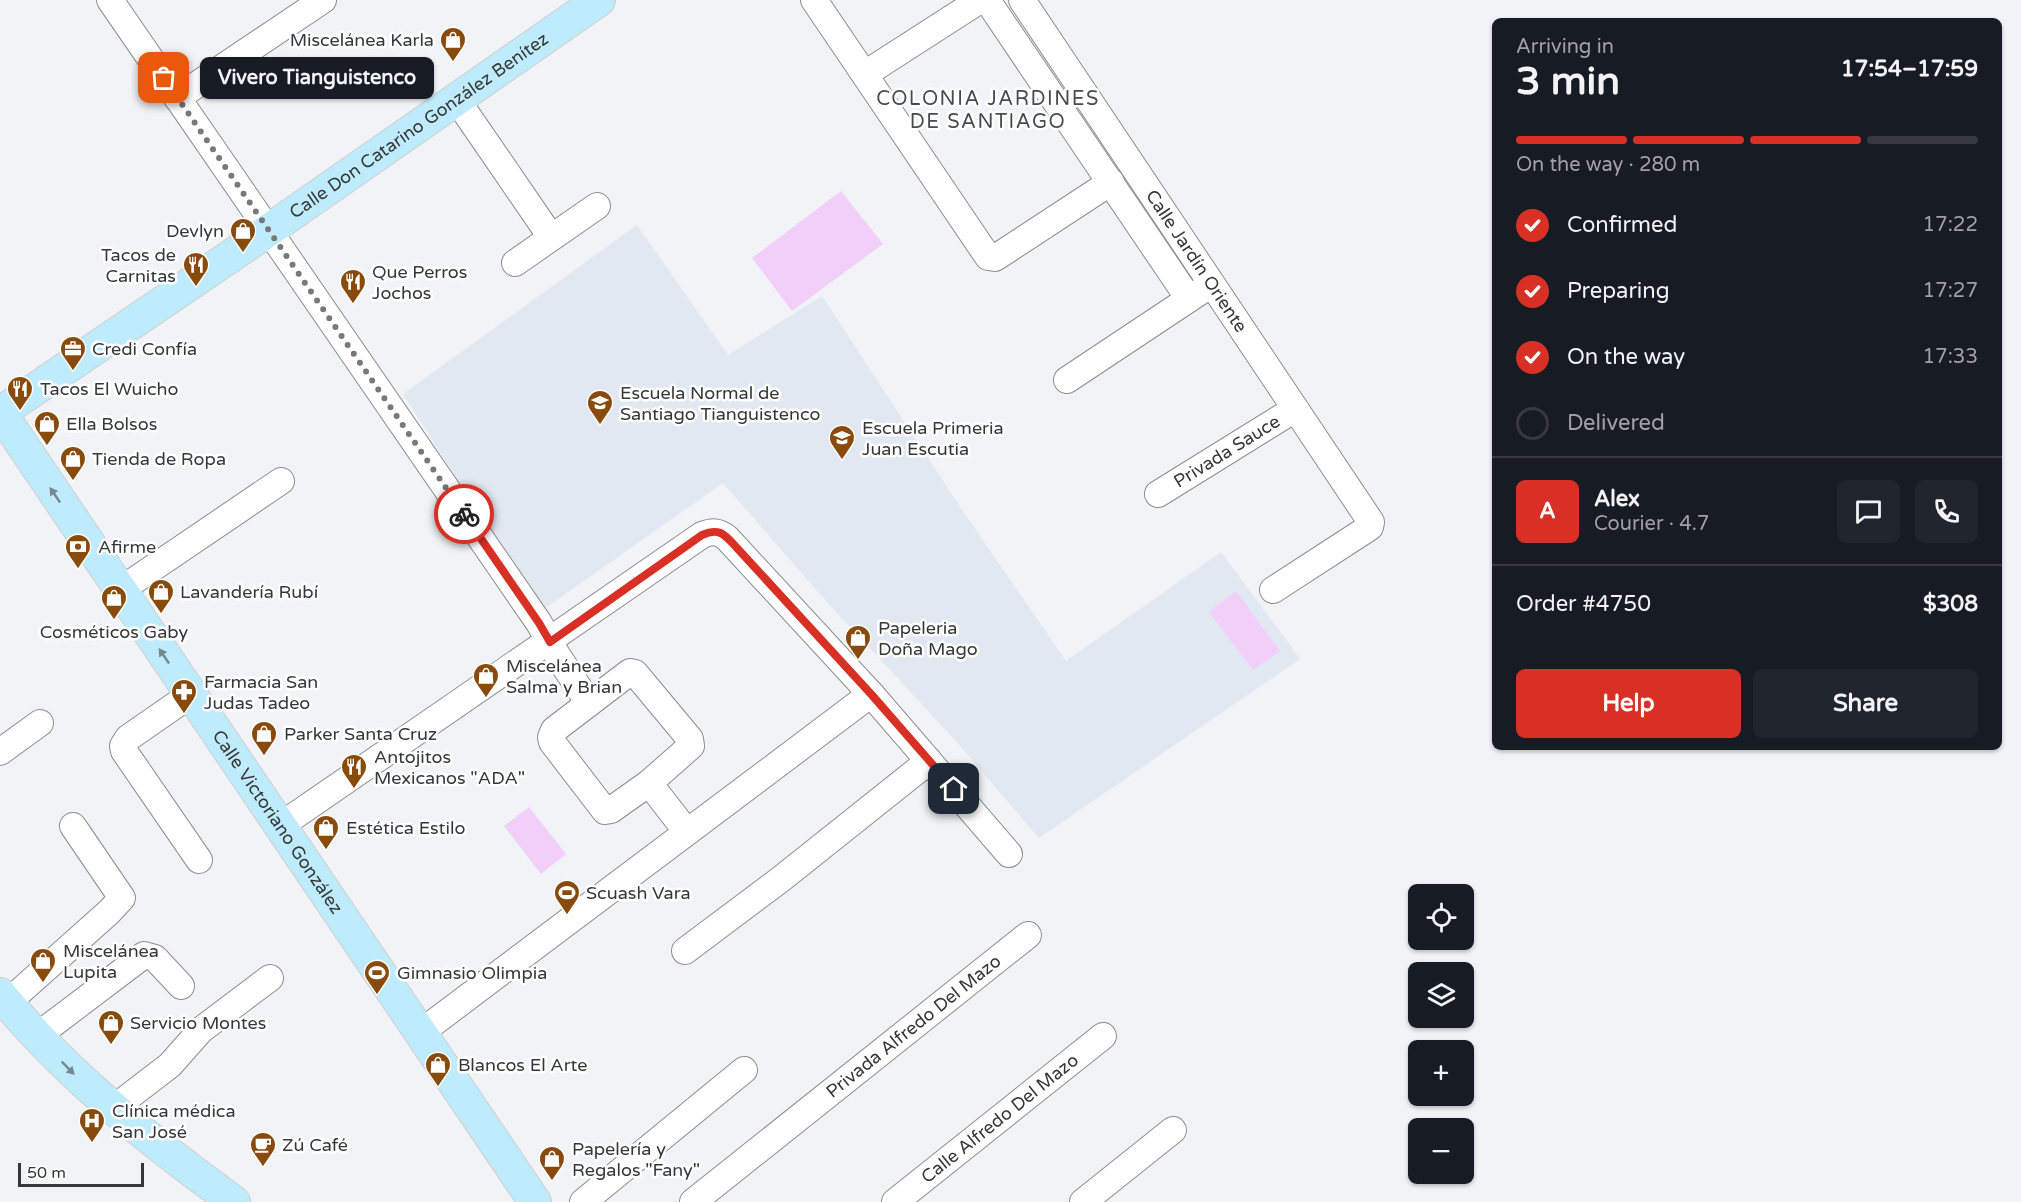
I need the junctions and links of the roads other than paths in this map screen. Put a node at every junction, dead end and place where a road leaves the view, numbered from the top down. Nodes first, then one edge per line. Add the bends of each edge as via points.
1 (110, 0) edge
2 (323, 0) edge
3 (599, 0) edge
4 (814, 0) edge
5 (980, 0) edge
6 (987, 0) edge
7 (1022, 0) edge
8 (865, 74) junction
9 (177, 98) junction
10 (457, 100) junction
11 (1111, 182) junction
12 (597, 206) dead end
13 (269, 230) junction
14 (551, 237) junction
15 (515, 263) dead end
16 (1212, 284) junction
17 (1190, 299) junction
18 (1067, 380) dead end
19 (1295, 409) junction
20 (0, 413) edge
21 (281, 482) dead end
22 (1158, 495) dead end
23 (1273, 590) dead end
24 (119, 591) junction
25 (550, 642) junction
26 (871, 694) junction
27 (190, 695) junction
28 (589, 703) junction
29 (40, 723) dead end
30 (0, 752) edge
31 (930, 761) junction
32 (649, 783) junction
33 (73, 826) dead end
34 (280, 826) junction
35 (687, 832) junction
36 (1009, 854) dead end
37 (199, 860) dead end
38 (1028, 935) dead end
39 (685, 951) dead end
40 (270, 978) dead end
41 (181, 986) dead end
42 (4, 998) edge
43 (420, 1033) junction
44 (38, 1036) junction
45 (1104, 1036) dead end
46 (744, 1070) dead end
47 (114, 1108) junction
48 (1173, 1130) dead end
49 (234, 1202) edge
50 (536, 1202) edge
51 (583, 1202) edge
52 (693, 1202) edge
53 (895, 1202) edge
54 (1083, 1202) edge

1 - 9 street
2 - 9 street
3 - 10 main road, Calle Don Catarino González Benítez
4 - 8 street
5 - 8 street
6 - 11 street
7 - 16 street, Calle Jardín Oriente
8 - 11 street via 988,257 995,258
9 - 13 street
10 - 13 main road, Calle Don Catarino González Benítez
10 - 14 street
11 - 17 street
12 - 14 street
13 - 20 main road, Calle Don Catarino González Benítez
13 - 25 street
14 - 15 street
16 - 17 street
16 - 19 street, Calle Jardín Oriente
17 - 18 street
19 - 22 street, Privada Sauce
19 - 23 street, Calle Jardín Oriente via 1371,522 1367,530
24 -> 20 main road, Calle Victoriano González
21 - 24 street
27 -> 24 main road, Calle Victoriano González
25 - 26 street via 702,535 720,532
25 - 28 street
25 - 34 street
26 - 31 street
26 - 35 street
27 - 34 main road, Calle Victoriano González
27 - 37 street via 128,738 123,746
28 - 32 street via 554,730 551,737 602,809 611,810
28 - 32 street via 633,672 690,739 692,746
29 - 30 street
31 - 36 street
31 - 39 street
32 - 35 street
33 - 42 street via 122,898
34 - 43 main road, Calle Victoriano González
35 - 43 street
38 - 52 street, Privada Alfredo Del Mazo
40 - 47 street via 201,1030 170,1065
41 - 44 street via 155,958 144,955
42 - 44 main road
43 - 50 main road, Calle Victoriano González
44 -> 47 main road
45 - 53 street, Calle Alfredo Del Mazo
46 - 51 street
47 - 49 main road via 152,1142
48 - 54 street

